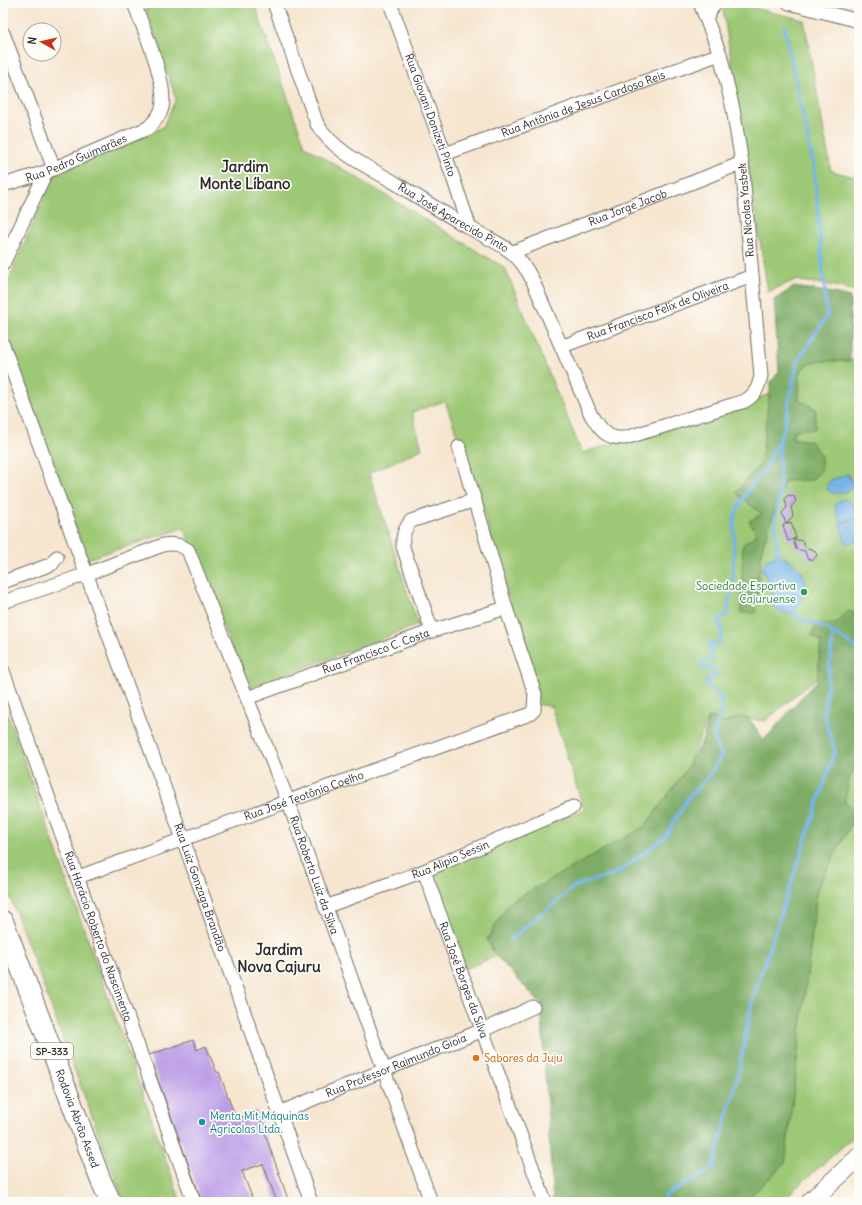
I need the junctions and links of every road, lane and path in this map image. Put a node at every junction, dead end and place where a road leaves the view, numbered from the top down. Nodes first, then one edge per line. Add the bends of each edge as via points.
1 (134, 3) edge
2 (274, 3) edge
3 (390, 3) edge
4 (700, 3) edge
5 (715, 3) edge
6 (789, 3) edge
7 (833, 8) edge
8 (706, 18) junction
9 (859, 21) edge
10 (3, 33) edge
11 (720, 54) junction
12 (445, 154) junction
13 (742, 163) junction
14 (50, 170) junction
15 (3, 185) edge
16 (470, 228) junction
17 (513, 252) junction
18 (3, 264) edge
19 (752, 276) junction
20 (3, 345) edge
21 (562, 346) junction
22 (625, 438) joint
23 (459, 447) dead end
24 (475, 500) junction
25 (57, 557) dead end
26 (87, 574) junction
27 (3, 582) edge
28 (3, 602) edge
29 (506, 608) junction
30 (432, 632) junction
31 (3, 671) edge
32 (247, 698) junction
33 (288, 801) junction
34 (573, 807) dead end
35 (183, 839) junction
36 (424, 871) junction
37 (78, 877) junction
38 (326, 906) junction
39 (3, 921) edge
40 (533, 1008) dead end
41 (483, 1030) junction
42 (383, 1070) junction
43 (281, 1112) junction
44 (859, 1157) edge
45 (101, 1181) junction
46 (107, 1202) edge
47 (111, 1202) edge
48 (194, 1202) edge
49 (311, 1202) edge
50 (432, 1202) edge
51 (545, 1202) edge
52 (810, 1202) edge

1 - 14 street, Rua Pedro Guimarães via 161,81 164,96 160,114 148,128
2 - 16 street, Rua José Aparecido Pinto via 317,124 324,135 347,154
3 - 12 street, Rua Giovani Donizeti Pinto
4 - 8 street, Rua Nicolas Yasbek
5 - 8 street
6 - 7 street
7 - 9 street
8 - 11 street, Rua Nicolas Yasbek
10 - 14 street
11 - 12 street, Rua Antônia de Jesus Cardoso Reis
11 - 13 street, Rua Nicolas Yasbek via 734,109
12 - 16 street, Rua Giovani Donizeti Pinto
13 - 17 street, Rua Jorge Jacob
13 - 19 street, Rua Nicolas Yasbek
14 - 15 street, Rua Pedro Guimarães
14 - 18 street
16 - 17 street, Rua José Aparecido Pinto
17 - 21 street, Rua José Aparecido Pinto via 532,278
19 - 21 street, Rua Francisco Felix de Oliveira
19 - 22 street, Rua Nicolas Yasbek via 761,376 754,394 745,401
20 - 26 street, Rua Luiz Gonzaga Brandão
21 - 22 street, Rua José Aparecido Pinto via 600,431 609,436
23 - 24 street
24 - 29 street
24 - 30 street via 411,522 405,528 402,537 403,547
25 - 27 street via 52,564
26 - 28 street
26 - 32 street, Rua Roberto Luiz da Silva via 163,545 174,543 188,550
26 - 35 street, Rua Luiz Gonzaga Brandão
29 - 30 street, Rua Francisco C. Costa
29 - 33 street, Rua José Teotônio Coelho via 535,694 534,710 530,714
30 - 32 street, Rua Francisco C. Costa
31 - 37 street, Rua Horácio Roberto do Nascimento
32 - 33 street, Rua Roberto Luiz da Silva
33 - 35 street, Rua José Teotônio Coelho
33 - 38 street, Rua Roberto Luiz da Silva
34 - 36 street, Rua Alipio Sessin
35 - 37 street, Rua José Teotônio Coelho
35 - 43 street, Rua Luiz Gonzaga Brandão
36 - 38 street, Rua Alipio Sessin
36 - 41 street, Rua José Borges da Silva
37 - 48 street, Rua Horácio Roberto do Nascimento
38 - 42 street, Rua Roberto Luiz da Silva
39 - 45 main road, Rodovia Abrão Assed / SP-333
40 - 41 street, Rua Professor Raimundo Gioia
41 - 42 street, Rua Professor Raimundo Gioia
41 - 51 street, Rua José Borges da Silva
42 - 43 street, Rua Professor Raimundo Gioia
42 - 50 street, Rua Roberto Luiz da Silva
43 - 49 street, Rua Luiz Gonzaga Brandão
44 - 52 main road
45 - 46 main road, Rodovia Abrão Assed / SP-333
45 - 47 main road, Rodovia Abrão Assed / SP-333

